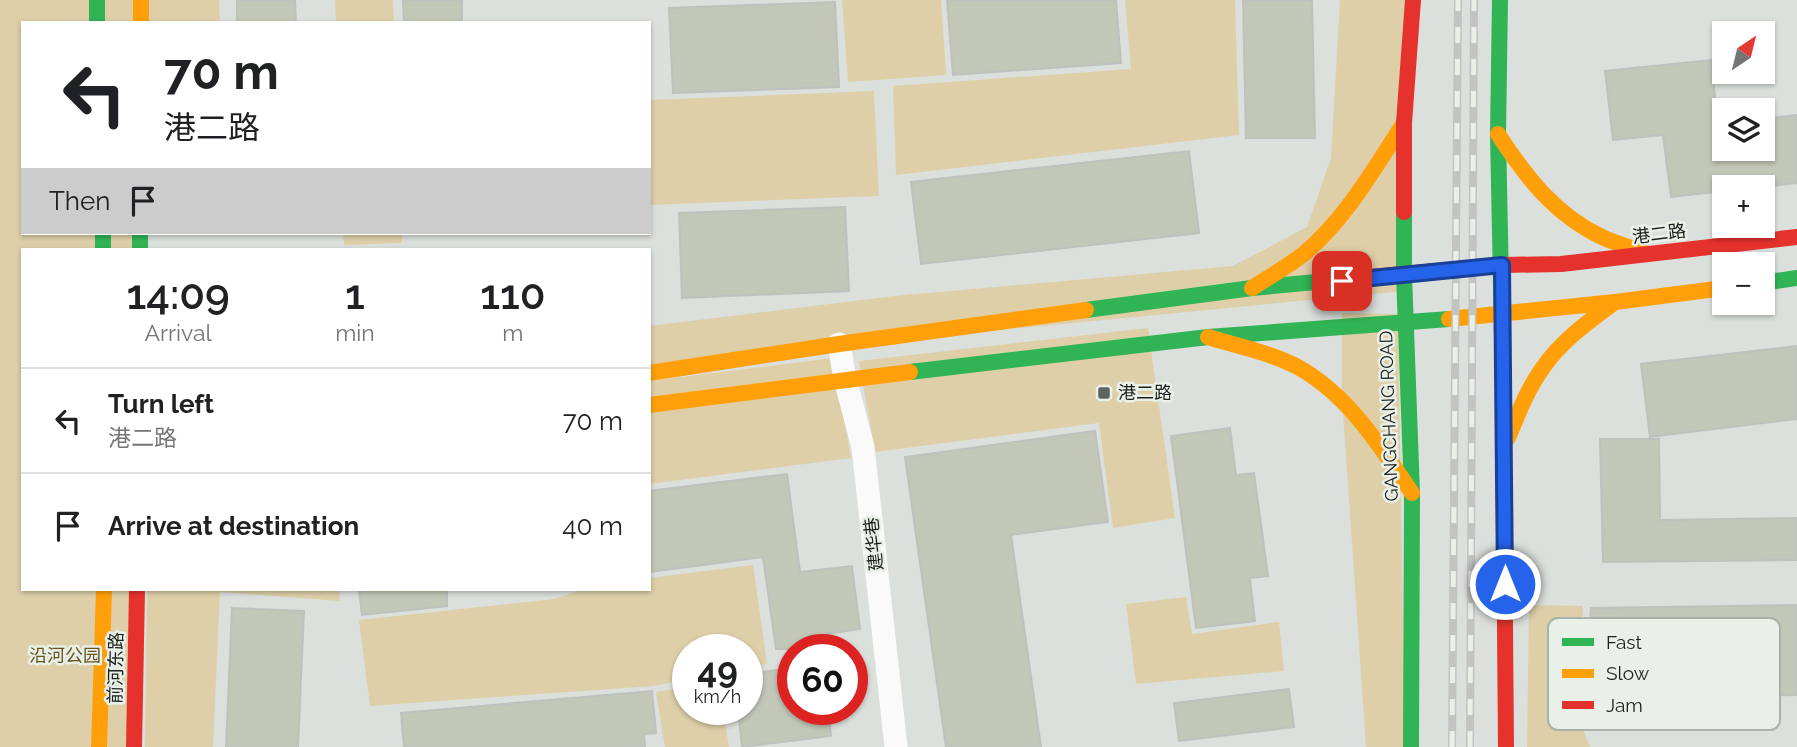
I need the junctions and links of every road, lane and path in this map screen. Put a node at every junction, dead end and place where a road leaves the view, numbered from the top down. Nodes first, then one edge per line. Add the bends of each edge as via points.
1 (97, 0) edge
2 (141, 0) edge
3 (1413, 0) edge
4 (1500, 0) edge
5 (97, 21) edge
6 (141, 21) edge
7 (1404, 123) junction
8 (1498, 134) junction
9 (1797, 237) edge
10 (1648, 254) junction
11 (1502, 265) junction
12 (1404, 275) junction
13 (1797, 278) edge
14 (1775, 281) edge
15 (1252, 288) junction
16 (1712, 290) edge
17 (1615, 302) junction
18 (1502, 313) junction
19 (1406, 323) junction
20 (1208, 337) junction
21 (839, 344) junction
22 (651, 373) edge
23 (845, 379) junction
24 (651, 405) edge
25 (1504, 448) junction
26 (1412, 493) junction
27 (104, 591) edge
28 (137, 591) edge
29 (150, 591) edge
30 (136, 624) junction
31 (99, 747) edge
32 (134, 747) edge
33 (896, 747) edge
34 (1411, 747) edge
35 (1506, 747) edge

1 - 5 main road
2 - 6 main road
3 - 7 main road, GANGCHANG ROAD
4 - 8 main road
7 - 12 main road, GANGCHANG ROAD
7 - 15 main road via 1335,222 1305,252
8 - 10 main road via 1522,173 1567,217
8 - 11 main road
9 - 10 main road, 港二路
10 - 11 main road, 港二路 via 1537,266
11 - 12 main road, 港二路
11 - 18 main road
12 - 15 main road, 港二路
12 - 19 main road, GANGCHANG ROAD
13 - 14 main road
15 - 21 main road, 港二路
16 - 17 main road
17 - 18 main road
17 - 25 main road via 1549,359
18 - 19 main road
18 - 25 main road
19 - 20 main road
19 - 26 main road, GANGCHANG ROAD
20 - 23 main road
20 - 26 main road via 1269,355 1321,383 1369,432
21 - 22 main road, 港二路
21 - 23 street, 建华巷
23 - 24 main road
23 - 33 street, 建华巷 via 863,447
25 - 35 main road
26 - 34 main road, GANGCHANG ROAD
27 - 31 main road, 前河东路
28 - 30 main road, 前河东路
29 - 30 main road
30 - 32 main road, 前河东路

